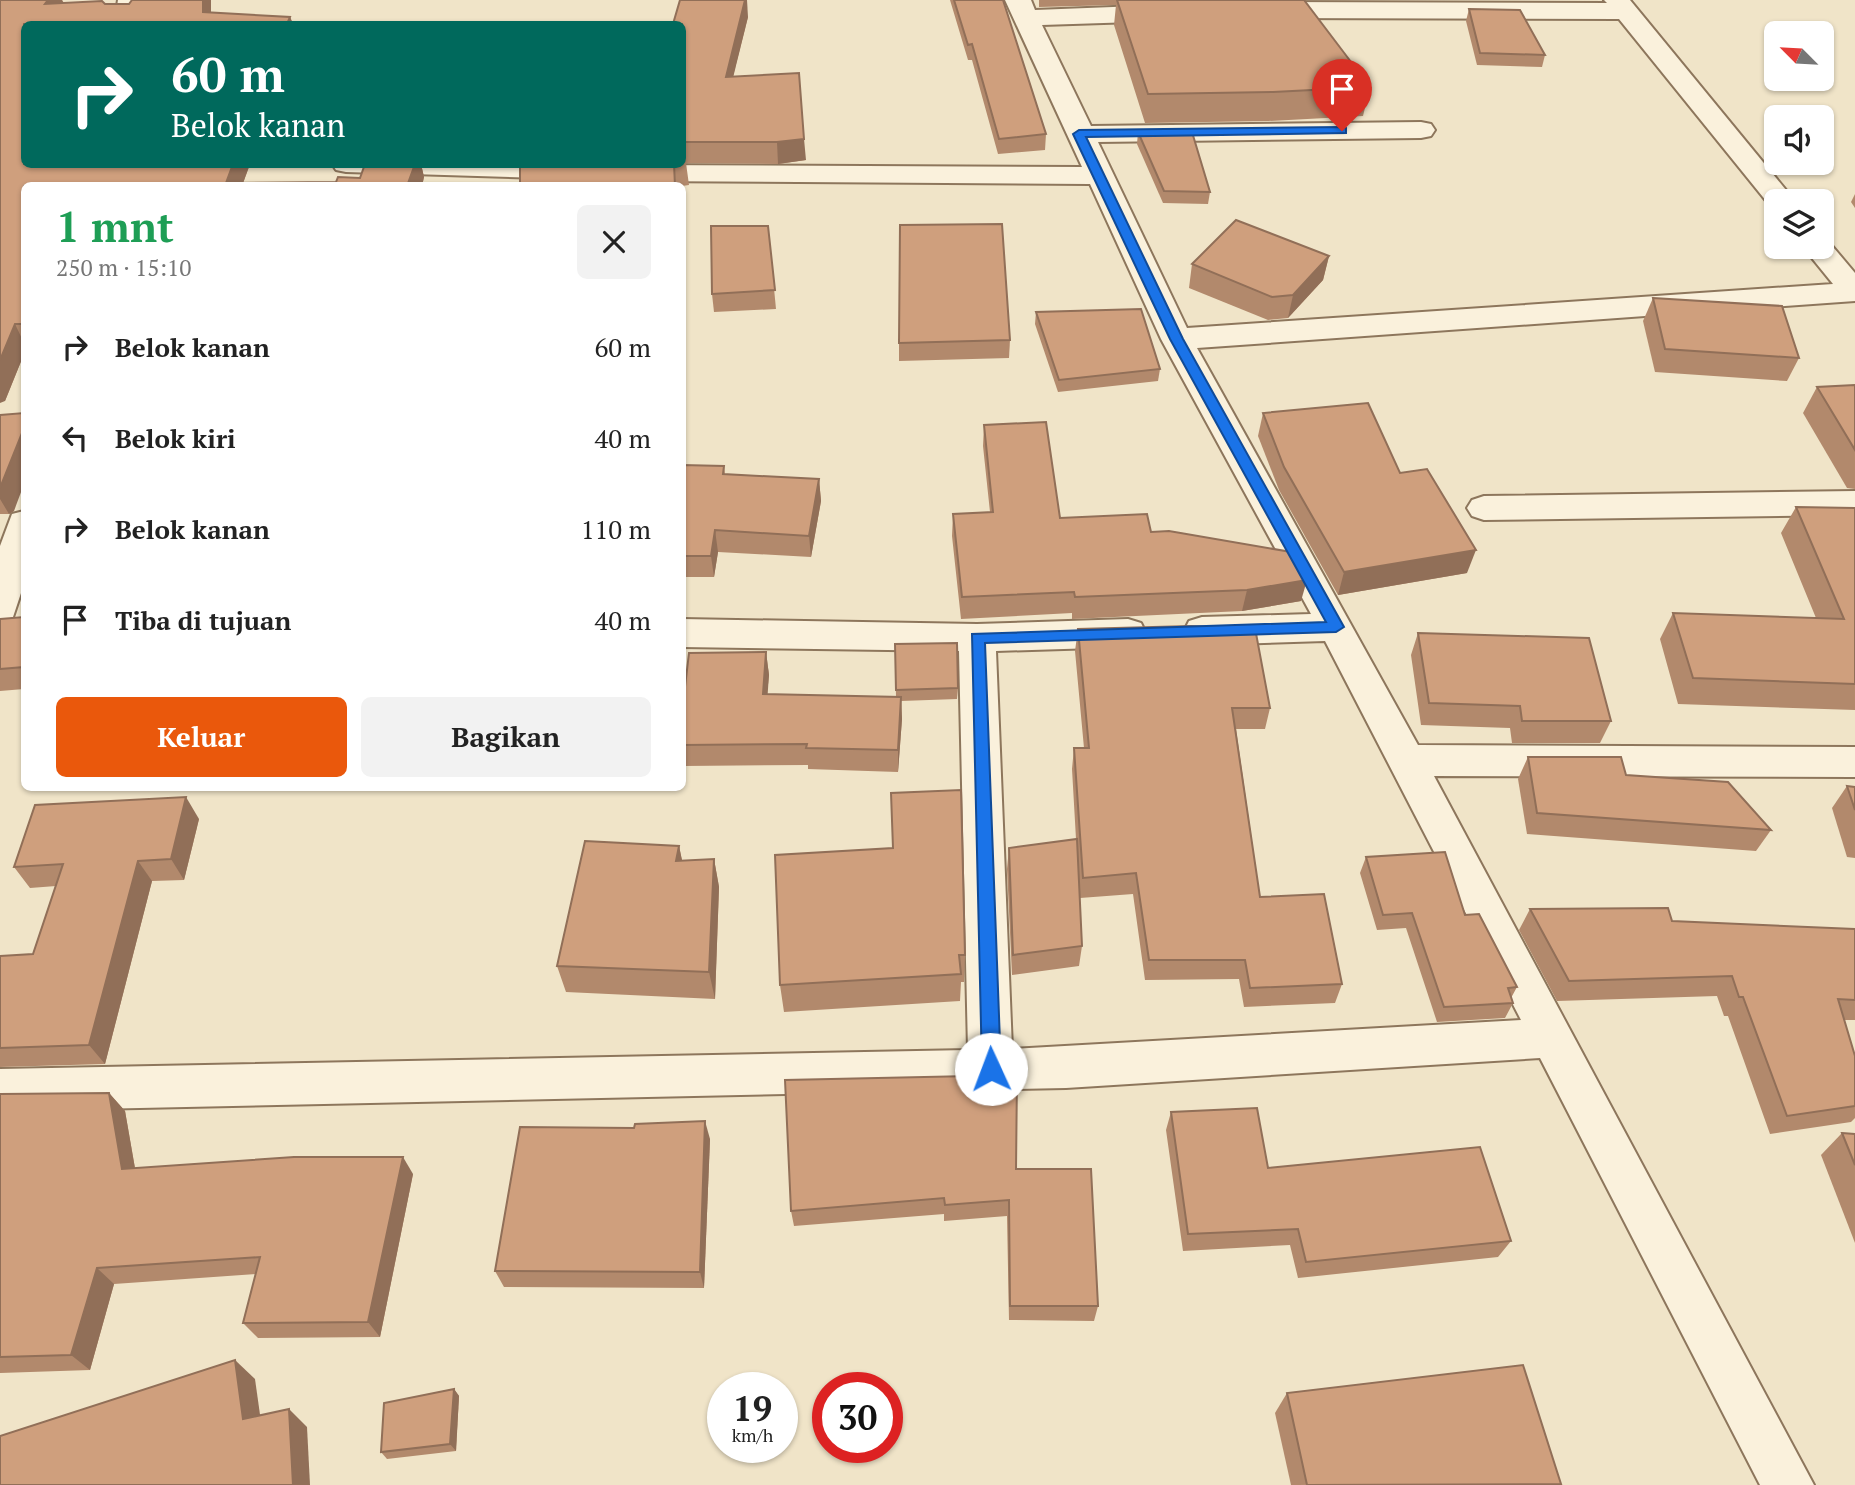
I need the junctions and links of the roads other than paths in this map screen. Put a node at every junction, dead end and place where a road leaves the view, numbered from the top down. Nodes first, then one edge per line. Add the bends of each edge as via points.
1 (131, 0) edge
2 (1621, 5) edge
3 (1022, 9) edge
4 (1242, 10) edge
5 (1188, 12) edge
6 (127, 21) edge
7 (1421, 130) dead end
8 (1079, 134) junction
9 (376, 168) edge
10 (437, 176) edge
11 (1100, 176) junction
12 (1771, 189) edge
13 (1828, 259) edge
14 (1855, 292) edge
15 (1177, 339) junction
16 (1855, 503) edge
17 (1484, 508) dead end
18 (21, 534) edge
19 (0, 608) edge
20 (0, 624) edge
21 (21, 624) edge
22 (1336, 627) junction
23 (686, 633) edge
24 (977, 638) junction
25 (1406, 760) junction
26 (1855, 762) edge
27 (1553, 1038) junction
28 (991, 1069) junction
29 (0, 1090) edge
30 (1788, 1485) edge

1 - 6 street
2 - 4 street
2 - 12 street
3 - 5 street
3 - 8 street
7 - 8 street
8 - 11 street
9 - 10 street
10 - 11 street
11 - 15 street
13 - 14 street
14 - 15 street
15 - 22 street
16 - 17 street
18 - 19 street
20 - 21 street
22 - 24 street
22 - 25 street
23 - 24 street
24 - 28 street
25 - 26 street
25 - 27 street
27 - 28 street
27 - 30 street
28 - 29 street

